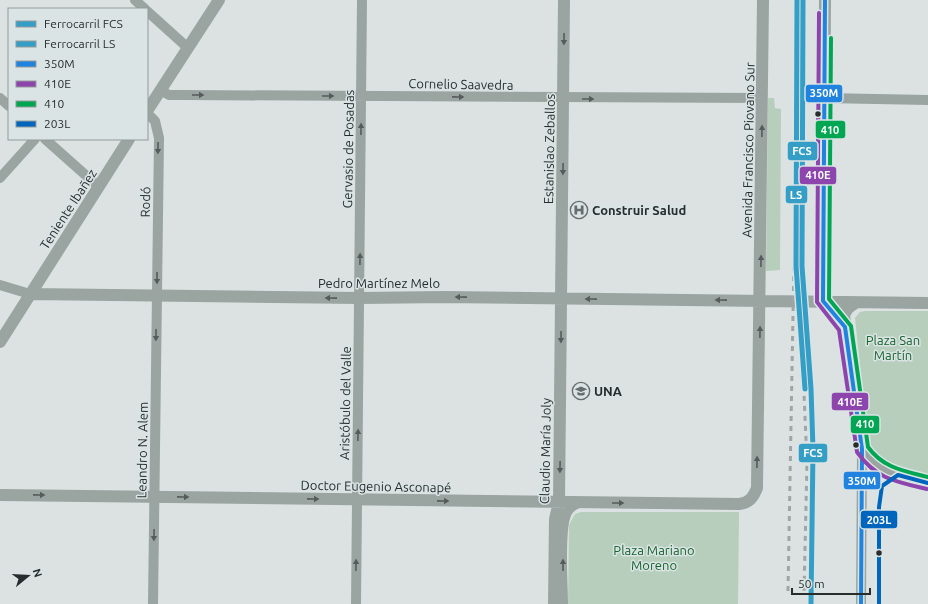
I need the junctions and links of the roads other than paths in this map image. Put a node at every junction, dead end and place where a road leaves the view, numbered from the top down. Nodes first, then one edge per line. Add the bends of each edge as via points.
1 (135, 0) edge
2 (219, 0) edge
3 (362, 0) edge
4 (564, 0) edge
5 (764, 0) edge
6 (825, 0) edge
7 (144, 8) edge
8 (148, 12) edge
9 (188, 48) junction
10 (160, 90) junction
11 (361, 96) junction
12 (0, 98) edge
13 (762, 98) junction
14 (824, 98) junction
15 (563, 99) junction
16 (928, 100) edge
17 (8, 105) edge
18 (148, 110) edge
19 (148, 113) edge
20 (34, 140) edge
21 (46, 140) edge
22 (128, 140) edge
23 (0, 178) edge
24 (99, 187) junction
25 (0, 284) edge
26 (30, 294) junction
27 (157, 296) junction
28 (359, 298) junction
29 (561, 298) junction
30 (760, 300) junction
31 (823, 301) junction
32 (855, 303) junction
33 (928, 303) edge
34 (846, 327) junction
35 (0, 342) edge
36 (862, 449) junction
37 (928, 483) edge
38 (0, 495) edge
39 (154, 497) junction
40 (357, 500) junction
41 (751, 500) joint
42 (559, 502) junction
43 (579, 502) junction
44 (153, 604) edge
45 (356, 604) edge
46 (554, 604) edge
47 (563, 604) edge
48 (861, 604) edge

1 - 7 street
2 - 9 street
3 - 11 street, Gervasio de Posadas
4 -> 15 street, Estanislao Zeballos
5 - 13 street, Avenida Francisco Piovano Sur
6 - 14 street
8 - 9 street
9 - 10 street
10 -> 11 street, Cornelio Saavedra via 169,95
10 - 18 street
11 -> 15 street, Cornelio Saavedra
28 -> 11 street, Gervasio de Posadas
12 - 17 street
15 -> 13 street, Cornelio Saavedra
30 -> 13 street, Avenida Francisco Piovano Sur
14 - 16 street
14 - 31 street
15 -> 29 street, Estanislao Zeballos
19 -> 27 street, Rodó via 155,121 159,138
20 - 23 street
21 - 24 street
22 - 24 street, Teniente Ibañez
24 - 26 street, Teniente Ibañez
25 - 26 street, Pedro Martínez Melo
26 - 27 street, Pedro Martínez Melo
26 - 35 street, Teniente Ibañez
28 -> 27 street, Pedro Martínez Melo
27 -> 39 street, Leandro N. Alem
29 -> 28 street, Pedro Martínez Melo
40 -> 28 street, Aristóbulo del Valle
30 -> 29 street, Pedro Martínez Melo
29 -> 42 street, Claudio María Joly
30 - 31 street, Pedro Martínez Melo
41 -> 30 street, Avenida Francisco Piovano Sur via 757,488
31 - 32 street, Pedro Martínez Melo
31 - 34 street
32 - 33 street, Pedro Martínez Melo
32 - 34 street via 844,315
34 - 36 street
36 - 37 street via 869,461 882,471
36 - 48 street
38 -> 39 street, Doctor Eugenio Asconapé
39 -> 40 street, Doctor Eugenio Asconapé
39 -> 44 street, Leandro N. Alem
40 -> 42 street, Doctor Eugenio Asconapé
45 -> 40 street, Aristóbulo del Valle
43 -> 41 street, Doctor Eugenio Asconapé via 739,504
42 - 43 street, Doctor Eugenio Asconapé
42 - 46 street, Claudio María Joly via 555,519
47 -> 43 street, Claudio María Joly via 563,528 566,514

